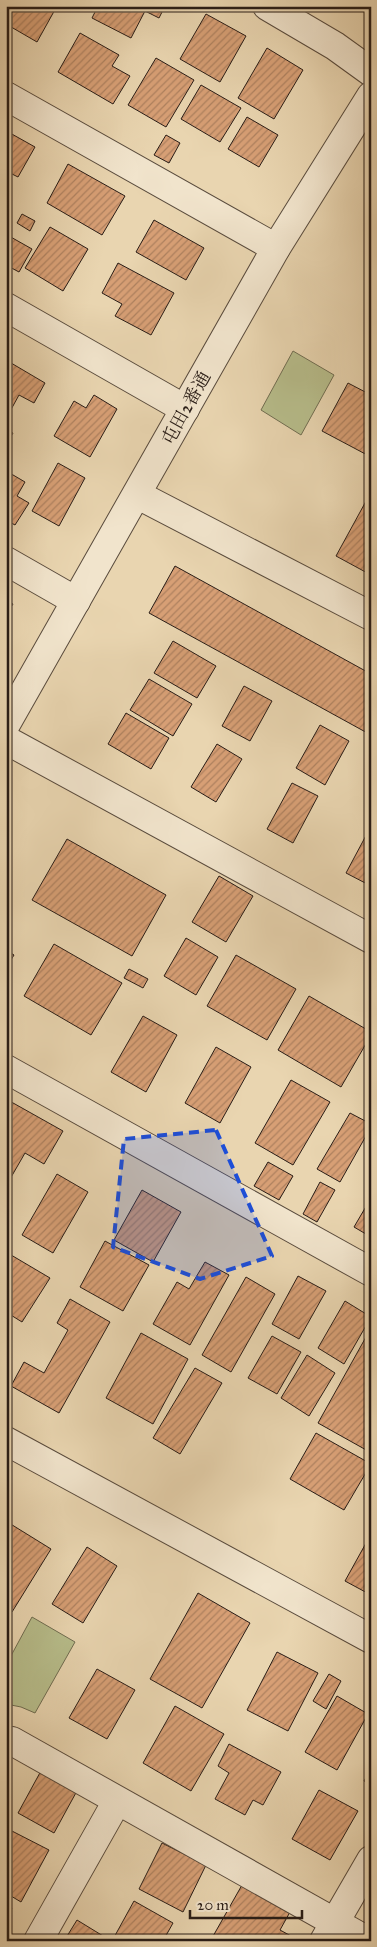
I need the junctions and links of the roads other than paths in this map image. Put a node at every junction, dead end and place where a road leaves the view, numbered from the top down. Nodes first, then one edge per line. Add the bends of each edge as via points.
1 (267, 6) edge
2 (371, 72) edge
3 (6, 96) edge
4 (371, 96) edge
5 (276, 248) junction
6 (6, 307) edge
7 (185, 409) junction
8 (138, 494) junction
9 (6, 561) edge
10 (76, 601) junction
11 (371, 616) edge
12 (6, 724) edge
13 (6, 740) edge
14 (371, 939) edge
15 (6, 1069) edge
16 (371, 1272) edge
17 (6, 1442) edge
18 (371, 1639) edge
19 (6, 1740) edge
20 (117, 1801) junction
21 (371, 1860) edge
22 (329, 1931) edge
23 (38, 1941) edge
24 (368, 1941) edge

1 - 2 street via 335,46
3 - 5 street
4 - 5 street, 屯田2番通
5 - 7 street, 屯田2番通
6 - 7 street
7 - 8 street, 屯田2番通
8 - 10 street, 屯田2番通
8 - 11 street
9 - 10 street
10 - 12 street, 屯田2番通
13 - 14 street
15 - 16 street
17 - 18 street
19 - 20 street via 12,1740
20 - 22 street
20 - 23 street
21 - 22 street
22 - 24 street

